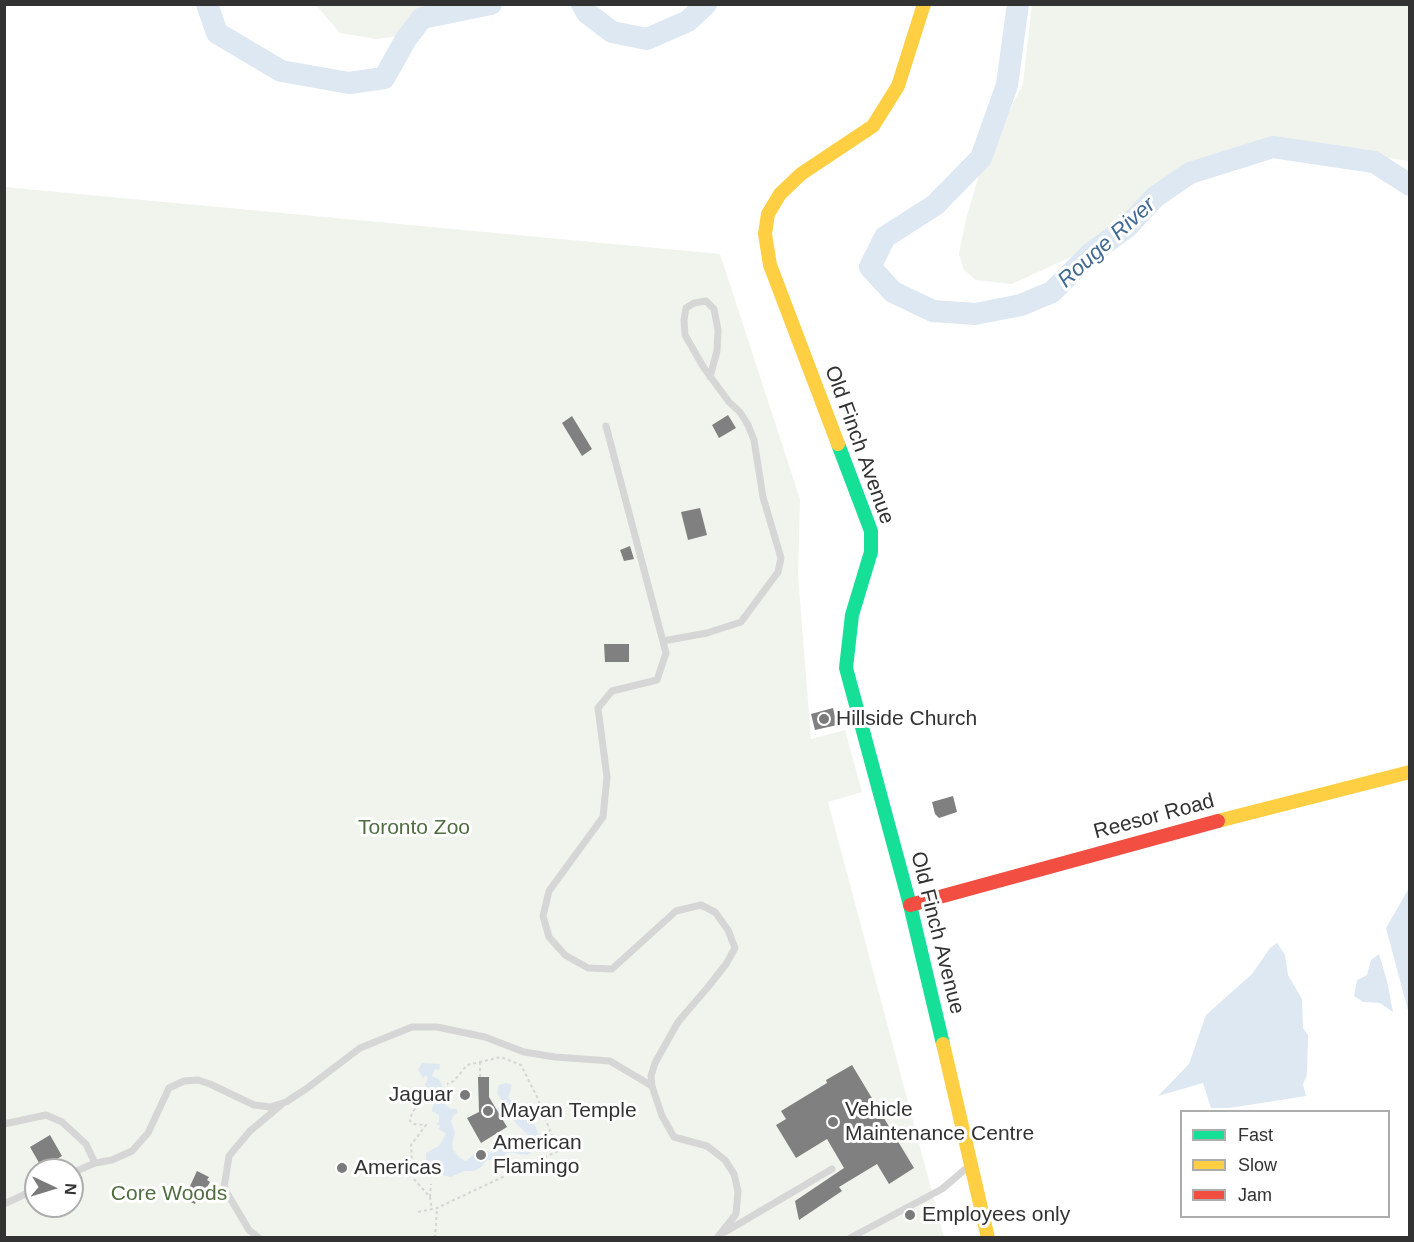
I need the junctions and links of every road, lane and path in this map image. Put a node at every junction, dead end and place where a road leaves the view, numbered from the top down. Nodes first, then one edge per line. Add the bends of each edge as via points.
1 (924, 4) edge
2 (711, 376) junction
3 (606, 426) dead end
4 (663, 641) junction
5 (1410, 772) edge
6 (910, 905) junction
7 (480, 1063) junction
8 (480, 1077) dead end
9 (447, 1084) dead end
10 (652, 1086) junction
11 (424, 1101) dead end
12 (286, 1102) junction
13 (4, 1124) edge
14 (95, 1163) junction
15 (970, 1164) junction
16 (84, 1168) edge
17 (832, 1169) dead end
18 (431, 1184) dead end
19 (24, 1195) edge
20 (430, 1197) junction
21 (4, 1204) edge
22 (437, 1208) junction
23 (432, 1209) junction
24 (418, 1212) dead end
25 (720, 1236) edge
26 (259, 1238) edge
27 (435, 1238) edge
28 (731, 1238) edge
29 (850, 1238) edge
30 (988, 1238) edge

1 - 6 street, Old Finch Avenue via 898,86 873,126 801,174 780,194 768,214 765,234 770,265 871,531 871,552 852,615 846,668
2 - 2 lane via 718,330 714,309 706,301 686,308 684,320 685,335
2 - 4 lane via 740,412 754,440 763,497 781,558 778,572 741,622
3 - 4 lane
4 - 10 lane via 666,652 657,680 612,692 598,708 607,777 603,817 549,891 543,916 549,937 565,955 588,968 612,969 676,911 701,905 715,912 729,930 735,948 678,1022 655,1063
5 - 6 street, Reesor Road
6 - 15 street, Old Finch Avenue
7 - 8 path
7 - 9 path via 467,1065
7 - 22 path via 501,1057 521,1065 558,1152
10 - 12 lane via 610,1061 524,1052 456,1030 412,1027 360,1048
10 - 25 lane via 674,1137 706,1146 725,1160 734,1174 738,1191 736,1214
11 - 20 path via 412,1112 410,1121 426,1125 411,1145 413,1178
12 - 14 lane via 270,1107 254,1105 210,1084 184,1081 169,1088 148,1133 132,1151
12 - 26 lane via 250,1131 230,1156 224,1188 249,1230
13 - 14 lane via 46,1115 62,1122 86,1144
14 - 16 lane
15 - 29 lane via 942,1189
15 - 30 street, Old Finch Avenue
17 - 25 lane
18 - 20 path
19 - 21 lane
20 - 23 path
22 - 23 path
22 - 27 path
23 - 24 path
25 - 28 lane

